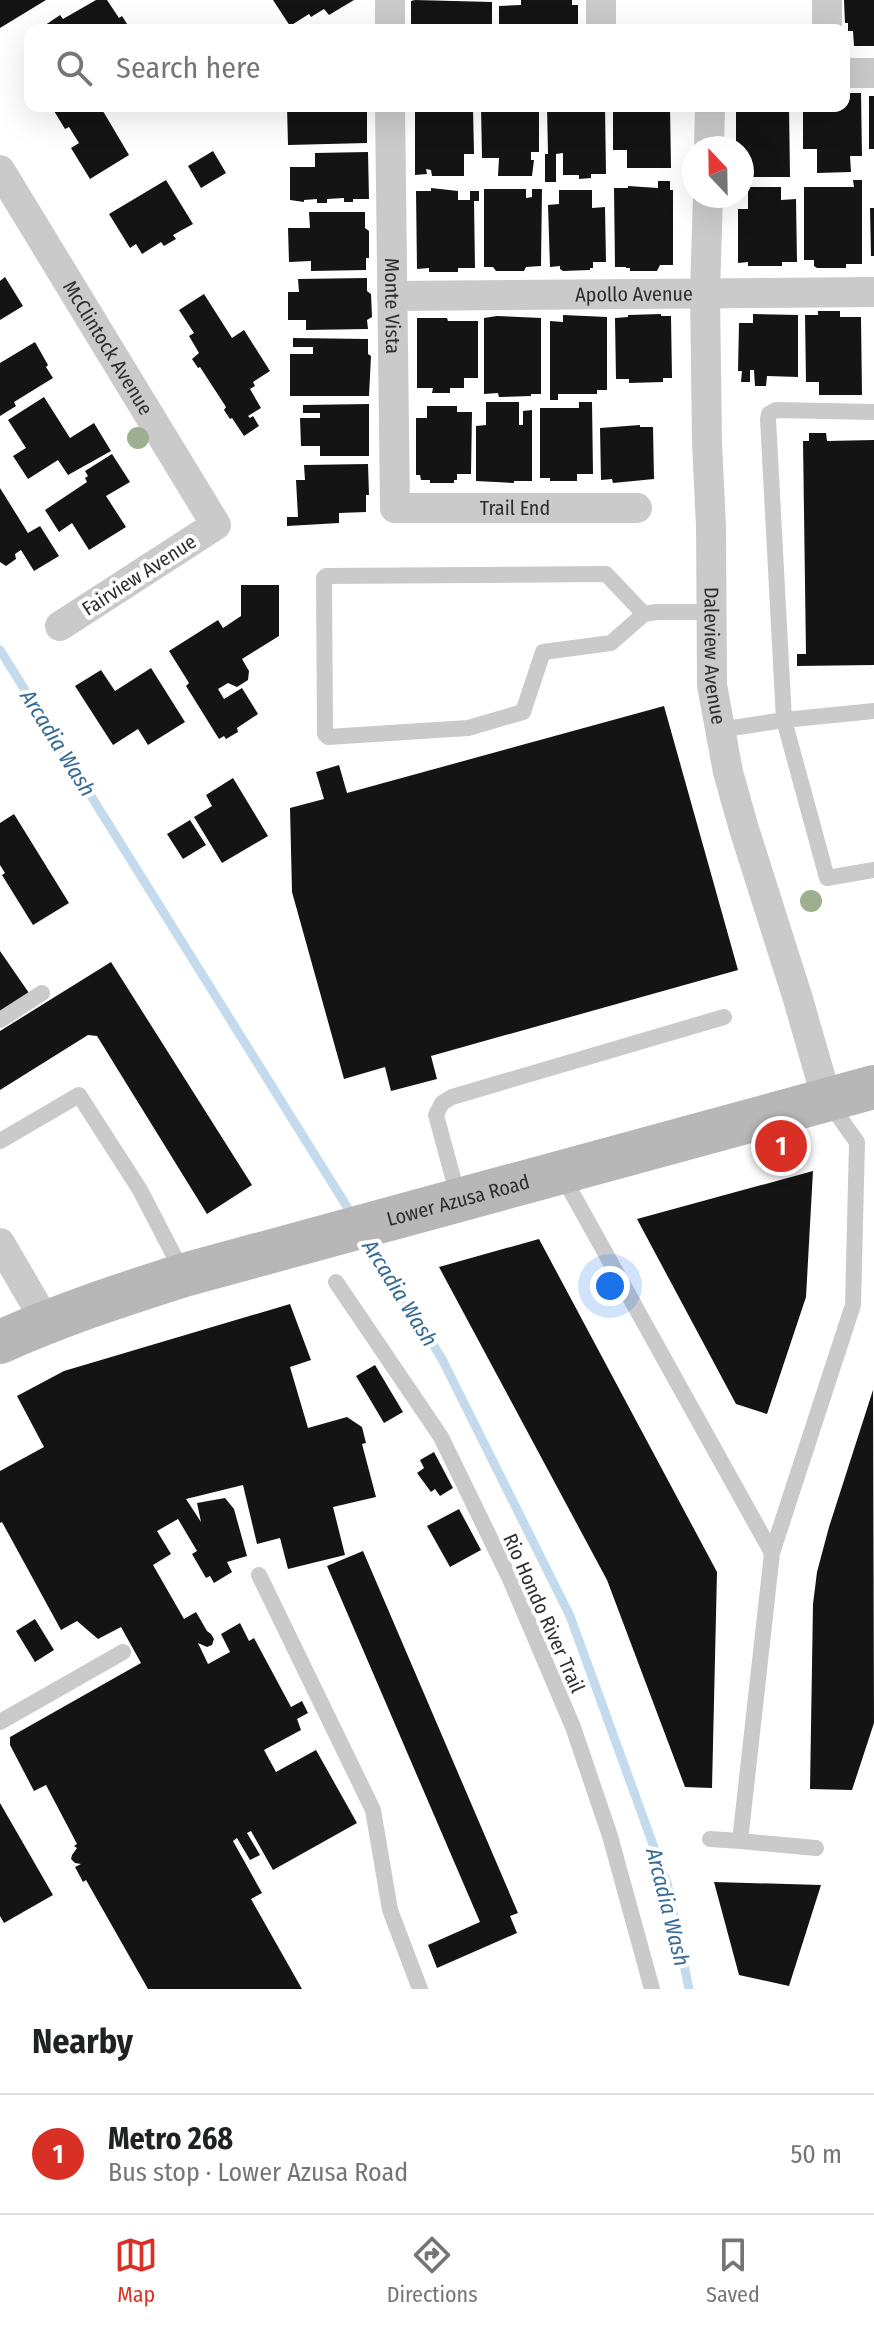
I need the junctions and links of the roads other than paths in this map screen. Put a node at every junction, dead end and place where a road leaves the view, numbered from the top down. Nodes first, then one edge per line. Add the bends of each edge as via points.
1 (390, 0) edge
2 (601, 0) edge
3 (827, 0) edge
4 (390, 24) edge
5 (601, 24) edge
6 (827, 24) edge
7 (850, 73) edge
8 (874, 73) edge
9 (390, 112) edge
10 (710, 112) edge
11 (709, 136) edge
12 (0, 170) edge
13 (708, 208) edge
14 (874, 292) edge
15 (705, 293) junction
16 (392, 296) junction
17 (874, 412) edge
18 (394, 506) joint
19 (637, 508) dead end
20 (215, 524) joint
21 (710, 612) junction
22 (644, 614) junction
23 (60, 626) dead end
24 (874, 711) edge
25 (784, 720) junction
26 (719, 730) junction
27 (874, 870) edge
28 (42, 993) dead end
29 (724, 1017) dead end
30 (0, 1020) edge
31 (874, 1087) edge
32 (827, 1100) junction
33 (0, 1141) edge
34 (561, 1173) junction
35 (460, 1201) junction
36 (0, 1243) edge
37 (184, 1275) junction
38 (336, 1282) dead end
39 (46, 1322) junction
40 (0, 1342) edge
41 (772, 1553) junction
42 (259, 1575) dead end
43 (123, 1652) dead end
44 (0, 1722) edge
45 (710, 1839) dead end
46 (740, 1841) junction
47 (816, 1848) dead end
48 (420, 1989) edge
49 (652, 1989) edge

1 - 4 street
2 - 5 street
3 - 6 street
7 - 8 street
9 - 16 street, Monte Vista
10 - 11 street
12 - 20 street, McClintock Avenue
13 - 15 street, Daleview Avenue
14 - 15 street, Apollo Avenue
15 - 16 street, Apollo Avenue
15 - 21 street, Daleview Avenue
16 - 18 street, Monte Vista
17 - 25 lane via 769,414
18 - 19 street, Trail End
20 - 23 street, Fairview Avenue
21 - 22 lane
21 - 26 street, Daleview Avenue
22 - 22 lane via 606,574 326,576 325,734 468,728 523,712 543,652 611,643
24 - 25 lane
25 - 26 lane
25 - 27 lane via 827,878
26 - 32 street, Daleview Avenue
28 - 30 lane
29 - 35 lane via 442,1103 436,1115
31 - 32 main road, Lower Azusa Road
32 - 34 main road, Lower Azusa Road
32 - 41 lane via 857,1142 853,1305
33 - 37 lane via 79,1095 140,1190
34 - 35 main road, Lower Azusa Road
34 - 41 lane
35 - 37 main road, Lower Azusa Road
36 - 39 street
37 - 39 main road, Lower Azusa Road
38 - 49 lane, Rio Hondo River Trail via 441,1437 510,1579 573,1727
39 - 40 main road, Lower Azusa Road
41 - 46 lane
42 - 48 lane via 373,1810 390,1910
43 - 44 lane
45 - 46 lane
46 - 47 lane

